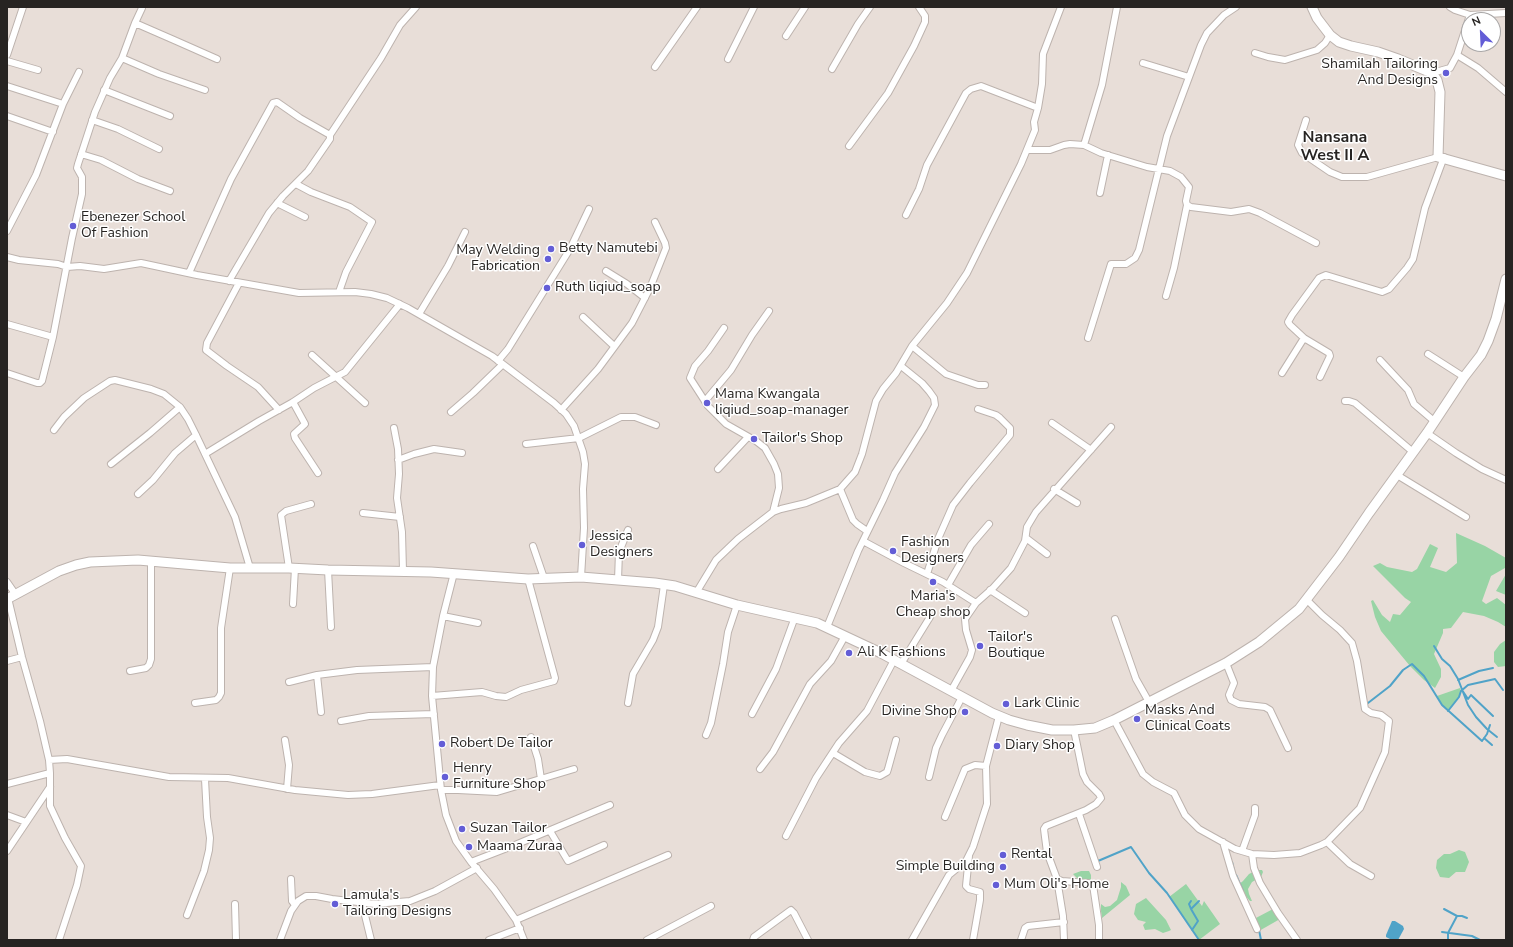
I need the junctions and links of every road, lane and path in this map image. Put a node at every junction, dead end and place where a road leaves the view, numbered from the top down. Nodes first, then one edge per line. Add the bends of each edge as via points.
1 (23, 7) edge
2 (416, 7) edge
3 (697, 7) edge
4 (754, 7) edge
5 (805, 7) edge
6 (870, 7) edge
7 (919, 7) edge
8 (1061, 7) edge
9 (1117, 7) edge
10 (1236, 7) edge
11 (1312, 7) edge
12 (1450, 7) edge
13 (142, 8) dead end
14 (1462, 12) edge
15 (135, 24) junction
16 (1330, 35) junction
17 (786, 36) dead end
18 (1461, 43) edge
19 (1255, 53) dead end
20 (7, 55) edge
21 (1457, 55) junction
22 (122, 58) junction
23 (217, 59) dead end
24 (728, 59) dead end
25 (7, 61) edge
26 (1143, 63) dead end
27 (656, 68) dead end
28 (832, 69) dead end
29 (38, 70) dead end
30 (79, 72) dead end
31 (1432, 73) junction
32 (1189, 77) junction
33 (7, 86) edge
34 (104, 90) junction
35 (205, 90) dead end
36 (1506, 92) edge
37 (63, 104) junction
38 (1038, 108) junction
39 (7, 116) edge
40 (170, 116) dead end
41 (92, 120) junction
42 (1306, 120) dead end
43 (53, 132) junction
44 (330, 135) junction
45 (1084, 145) junction
46 (849, 146) dead end
47 (159, 149) dead end
48 (1027, 150) junction
49 (81, 154) junction
50 (1108, 155) junction
51 (1441, 157) junction
52 (1158, 168) junction
53 (1506, 176) edge
54 (296, 184) junction
55 (170, 191) dead end
56 (1100, 193) dead end
57 (277, 202) junction
58 (1187, 205) junction
59 (590, 209) dead end
60 (906, 215) dead end
61 (305, 217) dead end
62 (655, 222) dead end
63 (7, 231) edge
64 (465, 232) dead end
65 (1316, 242) dead end
66 (7, 257) edge
67 (67, 267) junction
68 (606, 271) dead end
69 (189, 273) junction
70 (1506, 279) edge
71 (229, 281) junction
72 (239, 283) junction
73 (339, 292) junction
74 (1166, 296) dead end
75 (645, 298) junction
76 (400, 304) junction
77 (769, 311) dead end
78 (419, 314) junction
79 (582, 317) dead end
80 (7, 324) edge
81 (724, 328) dead end
82 (53, 337) junction
83 (1088, 338) dead end
84 (1304, 338) junction
85 (614, 346) junction
86 (912, 346) junction
87 (1428, 354) dead end
88 (312, 355) dead end
89 (1380, 360) dead end
90 (500, 363) junction
91 (901, 366) junction
92 (7, 373) edge
93 (1282, 373) dead end
94 (334, 376) junction
95 (1320, 377) dead end
96 (1464, 377) junction
97 (985, 385) dead end
98 (705, 401) junction
99 (1345, 401) dead end
100 (293, 402) junction
101 (365, 403) dead end
102 (180, 407) junction
103 (978, 409) dead end
104 (279, 410) junction
105 (561, 410) junction
106 (451, 412) dead end
107 (1434, 420) junction
108 (1052, 423) dead end
109 (656, 425) dead end
110 (1111, 426) dead end
111 (394, 428) dead end
112 (54, 430) dead end
113 (1427, 432) junction
114 (196, 435) junction
115 (748, 437) junction
116 (579, 438) junction
117 (526, 444) dead end
118 (1091, 450) junction
119 (1413, 452) junction
120 (462, 453) dead end
121 (205, 454) junction
122 (398, 460) junction
123 (111, 464) dead end
124 (718, 468) dead end
125 (318, 473) dead end
126 (1397, 475) junction
127 (1506, 480) edge
128 (840, 489) junction
129 (1054, 489) junction
130 (138, 494) dead end
131 (1077, 503) dead end
132 (311, 504) dead end
133 (773, 512) junction
134 (363, 513) dead end
135 (400, 517) junction
136 (1466, 517) dead end
137 (989, 524) dead end
138 (628, 530) dead end
139 (868, 531) junction
140 (1026, 538) junction
141 (863, 541) junction
142 (533, 546) dead end
143 (1047, 554) dead end
144 (151, 560) junction
145 (230, 568) junction
146 (250, 568) junction
147 (292, 568) junction
148 (328, 570) junction
149 (403, 571) junction
150 (454, 573) junction
151 (927, 574) junction
152 (581, 577) junction
153 (544, 578) junction
154 (528, 579) junction
155 (618, 580) junction
156 (7, 582) edge
157 (664, 584) junction
158 (948, 585) junction
159 (990, 590) junction
160 (696, 593) junction
161 (10, 597) edge
162 (1307, 600) junction
163 (976, 603) junction
164 (293, 604) dead end
165 (737, 605) junction
166 (1025, 613) dead end
167 (443, 616) junction
168 (795, 617) junction
169 (930, 617) dead end
170 (1115, 619) dead end
171 (478, 623) dead end
172 (331, 627) dead end
173 (827, 627) junction
174 (845, 636) junction
175 (22, 657) junction
176 (7, 661) edge
177 (898, 662) junction
178 (1226, 663) junction
179 (433, 667) junction
180 (130, 671) dead end
181 (317, 675) junction
182 (289, 682) dead end
183 (951, 691) junction
184 (432, 696) junction
185 (962, 697) junction
186 (1149, 702) junction
187 (195, 703) dead end
188 (628, 703) dead end
189 (321, 712) dead end
190 (434, 714) junction
191 (752, 714) dead end
192 (998, 716) junction
193 (1114, 720) junction
194 (341, 721) dead end
195 (1074, 730) junction
196 (706, 735) dead end
197 (531, 737) dead end
198 (285, 740) dead end
199 (896, 740) dead end
200 (1288, 748) dead end
201 (833, 753) junction
202 (49, 760) junction
203 (986, 766) junction
204 (760, 768) dead end
205 (574, 769) dead end
206 (50, 772) junction
207 (929, 777) dead end
208 (205, 779) junction
209 (541, 779) junction
210 (7, 784) edge
211 (50, 787) junction
212 (441, 787) junction
213 (287, 789) junction
214 (610, 805) dead end
215 (1255, 808) dead end
216 (1078, 814) junction
217 (7, 815) edge
218 (945, 817) dead end
219 (26, 822) junction
220 (550, 830) junction
221 (786, 836) dead end
222 (1223, 842) junction
223 (1326, 842) junction
224 (604, 845) dead end
225 (7, 851) edge
226 (1242, 851) junction
227 (1252, 854) junction
228 (668, 855) dead end
229 (969, 856) junction
230 (471, 862) junction
231 (1097, 867) dead end
232 (477, 868) junction
233 (1371, 876) dead end
234 (291, 879) dead end
235 (1057, 879) junction
236 (362, 903) junction
237 (235, 904) dead end
238 (295, 905) junction
239 (711, 906) dead end
240 (187, 915) dead end
241 (516, 920) junction
242 (1064, 922) junction
243 (520, 928) junction
244 (1257, 930) dead end
245 (59, 940) edge
246 (236, 940) edge
247 (280, 940) edge
248 (371, 940) edge
249 (489, 940) edge
250 (524, 940) edge
251 (647, 940) edge
252 (753, 940) edge
253 (808, 940) edge
254 (912, 940) edge
255 (973, 940) edge
256 (1022, 940) edge
257 (1064, 940) edge
258 (1099, 940) edge
259 (1297, 940) edge

1 - 20 street
2 - 44 street via 400,25
3 - 27 street
4 - 24 street
5 - 17 street
6 - 28 street
7 - 46 street via 925,16 925,22 914,46 888,93
8 - 38 street via 1043,54
9 - 45 street via 1102,85
10 - 32 street via 1224,15 1207,33
11 - 16 street
12 - 14 street
13 - 15 street
15 - 22 street
15 - 23 street
16 - 19 street via 1317,50 1285,60
16 - 31 street via 1339,42 1378,52
18 - 21 street
21 - 31 street via 1450,68
21 - 36 street via 1478,68
22 - 34 street
22 - 35 street
25 - 29 street
26 - 32 street
30 - 37 street
31 - 51 street via 1440,92
32 - 52 street
33 - 37 street
34 - 40 street
34 - 41 street
37 - 43 street
38 - 48 street via 1034,122 1035,130
38 - 60 street via 981,86 966,93 927,165
39 - 43 street
41 - 47 street via 118,129
41 - 49 street
42 - 51 street via 1298,145 1302,153 1342,177 1368,177
43 - 63 street via 36,175
44 - 54 street via 315,162
44 - 69 street via 277,102 272,103 231,179
45 - 48 street via 1064,145 1050,150
45 - 50 street
48 - 86 street via 970,269
49 - 55 street via 101,160
49 - 67 street via 77,168 82,177 82,194
50 - 52 street
50 - 56 street
51 - 53 street
51 - 84 street via 1425,208 1415,254 1407,268 1384,292 1326,275 1319,278 1288,322
52 - 58 street via 1170,171 1187,183
52 - 83 street via 1139,250 1126,264 1112,264
54 - 57 street
54 - 73 street via 350,207 372,222 346,272
57 - 61 street
57 - 71 street
58 - 65 street via 1226,212 1253,210
58 - 74 street
59 - 90 street via 570,249
62 - 75 street via 666,248
64 - 78 street
66 - 67 street
67 - 69 street via 104,269 141,263
67 - 82 street
68 - 75 street
69 - 71 street
70 - 96 street via 1488,341
71 - 72 street
72 - 73 street via 306,294
72 - 104 street via 207,343 206,350 258,387
73 - 76 street via 371,294
75 - 85 street via 632,323
76 - 78 street
76 - 94 street via 350,367
77 - 98 street via 731,370
78 - 90 street via 473,344
79 - 85 street
80 - 82 street
81 - 98 street via 690,375
82 - 92 street via 40,383
84 - 93 street
84 - 95 street via 1329,353
85 - 105 street via 598,369
86 - 91 street
86 - 97 street via 946,374
87 - 96 street
88 - 94 street
89 - 107 street via 1408,390 1414,404
90 - 105 street
90 - 106 street via 477,389
91 - 128 street via 876,401 855,472
91 - 139 street via 929,391 934,398 934,405 924,427 895,473
94 - 100 street
94 - 101 street
96 - 107 street
98 - 115 street via 726,424
99 - 119 street via 1355,404
100 - 104 street
100 - 125 street via 305,424 294,434 295,438
102 - 112 street via 164,394 115,380 105,383 84,398
102 - 114 street
102 - 123 street
103 - 151 street via 1000,418 1010,428 1010,435 954,505 938,539
104 - 121 street
105 - 116 street via 574,426
107 - 113 street
108 - 118 street
109 - 116 street via 635,417 621,417
110 - 118 street
111 - 122 street
113 - 119 street
113 - 127 street via 1482,469
114 - 121 street
114 - 130 street via 175,453
115 - 124 street
115 - 133 street via 765,448 778,474 779,488
116 - 117 street
116 - 152 street via 584,464
118 - 129 street
119 - 126 street
120 - 122 street via 434,449
121 - 146 street via 235,517
122 - 135 street via 397,498
126 - 136 street
126 - 162 street
128 - 133 street via 806,503
128 - 139 street via 853,520
129 - 131 street
129 - 140 street via 1030,520
132 - 147 street via 286,511 281,516
133 - 160 street via 716,560
134 - 135 street
135 - 149 street
137 - 158 street via 971,545
138 - 155 street via 620,552
139 - 141 street
140 - 143 street
140 - 159 street via 1010,568
141 - 151 street
141 - 173 street
142 - 153 street
144 - 145 street
144 - 161 street via 90,562 76,565 59,571
144 - 180 street via 151,659 146,668
145 - 146 street
145 - 187 street via 221,628 221,693 216,700
146 - 147 street
147 - 148 street
147 - 164 street
148 - 149 street
148 - 172 street
149 - 150 street
150 - 154 street
150 - 167 street
151 - 158 street
152 - 153 street
152 - 155 street
153 - 154 street
154 - 184 street via 554,681 506,697 482,692
155 - 157 street
156 - 161 street
157 - 160 street
157 - 188 street via 658,627 633,674
158 - 163 street
159 - 163 street
159 - 166 street
160 - 165 street
161 - 175 street
162 - 178 street via 1263,639
162 - 223 street via 1352,643 1365,709 1389,721 1385,752 1360,808
163 - 183 street via 965,619 972,650
165 - 168 street
165 - 196 street via 728,632 711,723
167 - 171 street
167 - 179 street
168 - 173 street
168 - 191 street via 776,669
169 - 177 street
170 - 186 street via 1136,678
173 - 174 street
174 - 177 street
174 - 204 street via 831,661 810,684 773,752
175 - 176 street
175 - 202 street
177 - 183 street
177 - 201 street via 866,711
178 - 186 street
178 - 200 street via 1234,683 1229,695 1231,700 1270,710
179 - 181 street via 357,670
179 - 184 street
181 - 182 street
181 - 189 street
183 - 185 street
184 - 190 street
185 - 192 street
185 - 207 street via 936,748
186 - 193 street
190 - 194 street via 369,716
190 - 212 street
192 - 195 street via 1035,727
192 - 203 street
193 - 195 street via 1095,728
193 - 222 street via 1145,777 1171,791 1188,819 1199,829
195 - 216 street via 1083,774 1100,798 1096,804
197 - 209 street
198 - 213 street via 289,765
199 - 201 street via 887,772 880,776 865,772
201 - 221 street via 816,778
202 - 206 street
202 - 208 street via 67,759 169,777
203 - 218 street via 975,765 966,769
203 - 229 street via 987,804
205 - 209 street
206 - 210 street
206 - 211 street
208 - 213 street via 228,778
208 - 240 street via 209,850
209 - 212 street via 497,792
211 - 219 street
211 - 245 street via 51,811 81,866
212 - 213 street via 359,794
212 - 230 street via 446,815 456,841
214 - 220 street
215 - 226 street via 1255,815
216 - 231 street
216 - 235 street via 1050,824 1044,829
217 - 219 street
219 - 225 street
220 - 224 street via 568,861
220 - 230 street via 516,846
222 - 226 street
222 - 244 street via 1233,876
223 - 227 street via 1300,853
223 - 233 street via 1350,864
226 - 227 street
227 - 259 street via 1260,883
228 - 241 street
229 - 254 street via 949,875
229 - 255 street via 966,886 980,892
230 - 232 street
232 - 236 street via 414,900 383,904
232 - 241 street
234 - 238 street via 292,901
235 - 242 street
235 - 258 street via 1093,885
236 - 238 street via 310,895
236 - 248 street
237 - 246 street
238 - 247 street via 287,918
239 - 251 street
241 - 243 street
242 - 256 street via 1028,926
242 - 257 street
243 - 249 street
243 - 250 street
252 - 253 street via 754,936 791,910

